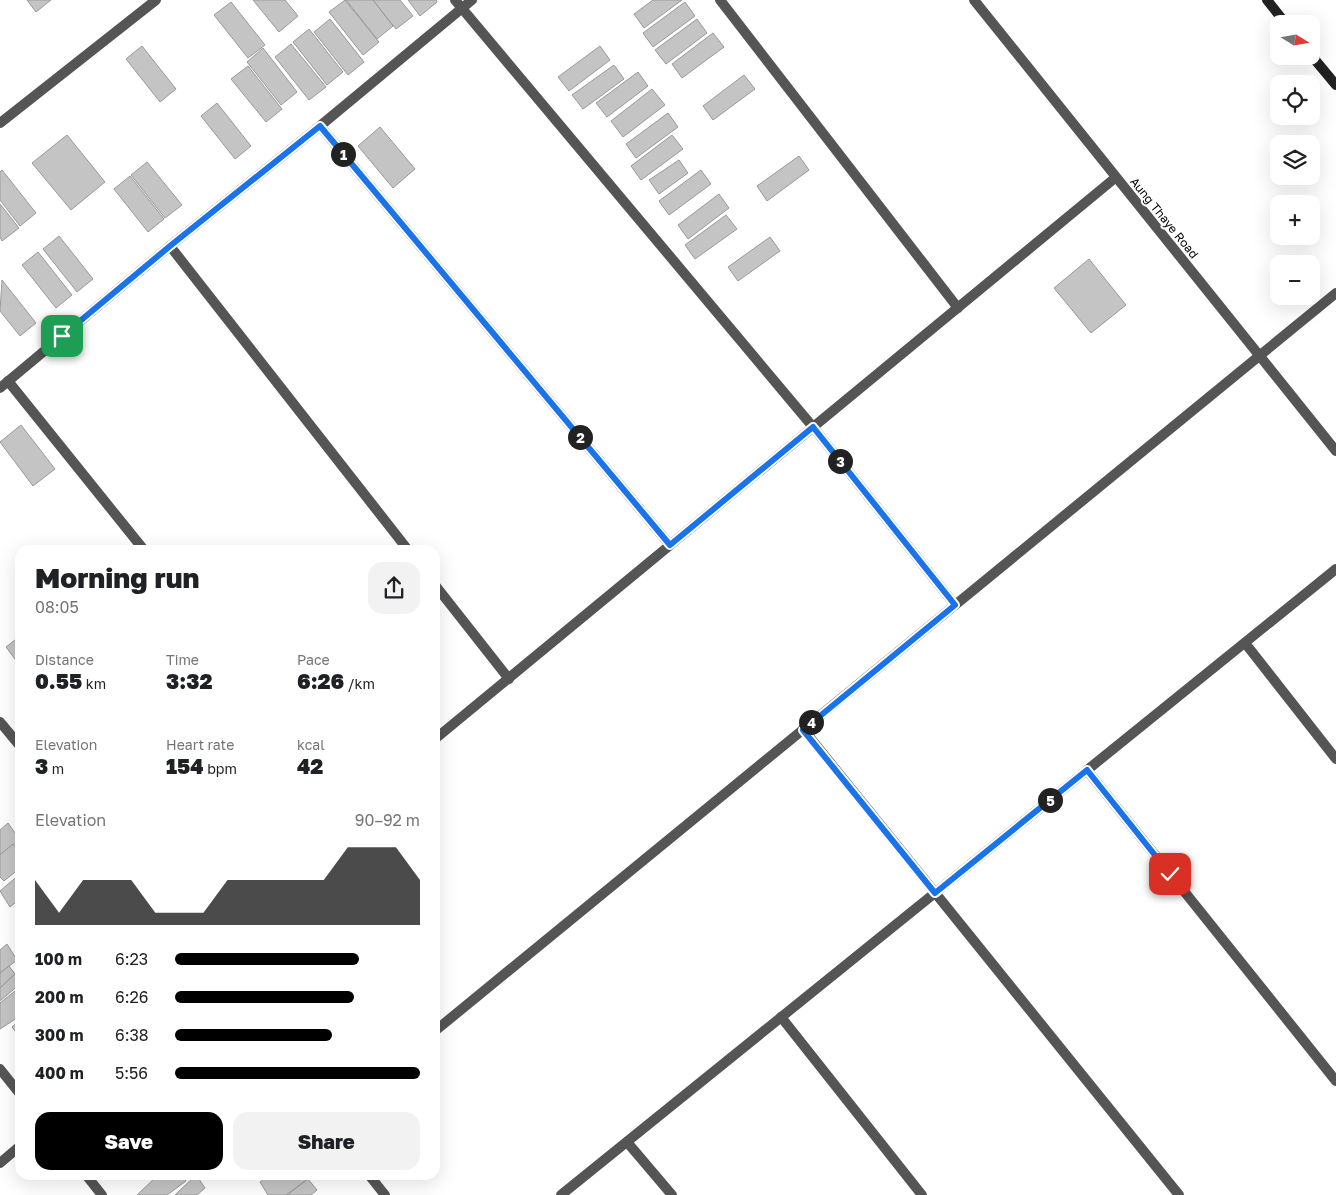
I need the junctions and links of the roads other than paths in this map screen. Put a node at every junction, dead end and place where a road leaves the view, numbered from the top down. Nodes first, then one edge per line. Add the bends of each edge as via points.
1 (156, 0) edge
2 (455, 0) edge
3 (472, 0) edge
4 (720, 0) edge
5 (974, 0) edge
6 (1267, 0) edge
7 (461, 9) junction
8 (1279, 15) edge
9 (1320, 65) edge
10 (1336, 85) edge
11 (0, 123) edge
12 (320, 126) junction
13 (1115, 178) junction
14 (170, 246) junction
15 (1336, 293) edge
16 (958, 308) junction
17 (1259, 356) junction
18 (4, 385) edge
19 (813, 427) junction
20 (1336, 451) edge
21 (140, 545) edge
22 (404, 545) edge
23 (670, 545) junction
24 (1336, 569) edge
25 (440, 591) edge
26 (955, 605) junction
27 (1245, 643) junction
28 (508, 679) junction
29 (0, 722) edge
30 (803, 730) junction
31 (440, 736) edge
32 (15, 740) edge
33 (1336, 759) edge
34 (1087, 770) junction
35 (935, 893) junction
36 (781, 1017) junction
37 (440, 1027) edge
38 (0, 1069) edge
39 (1336, 1081) edge
40 (15, 1088) edge
41 (627, 1142) junction
42 (15, 1150) edge
43 (0, 1163) edge
44 (90, 1180) edge
45 (373, 1180) edge
46 (102, 1195) edge
47 (385, 1195) edge
48 (561, 1195) edge
49 (672, 1195) edge
50 (922, 1195) edge
51 (1179, 1195) edge

1 - 11 street
2 - 7 street
3 - 7 street
4 - 16 street
5 - 13 street, Aung Thaye Road
6 - 8 street
7 - 12 street
7 - 19 street
9 - 10 street
12 - 14 street
12 - 23 street
13 - 16 street
13 - 17 street, Aung Thaye Road
14 - 18 street
14 - 22 street
15 - 17 street
16 - 19 street
17 - 20 street, Aung Thaye Road
17 - 26 street
18 - 21 street
19 - 23 street
19 - 26 street
23 - 28 street
24 - 27 street
25 - 28 street
26 - 30 street
27 - 33 street
27 - 34 street
28 - 31 street
29 - 32 street
30 - 35 street
30 - 37 street
34 - 35 street
34 - 39 street
35 - 36 street
35 - 51 street
36 - 41 street
36 - 50 street
38 - 40 street
41 - 48 street
41 - 49 street
42 - 43 street
44 - 46 street
45 - 47 street

